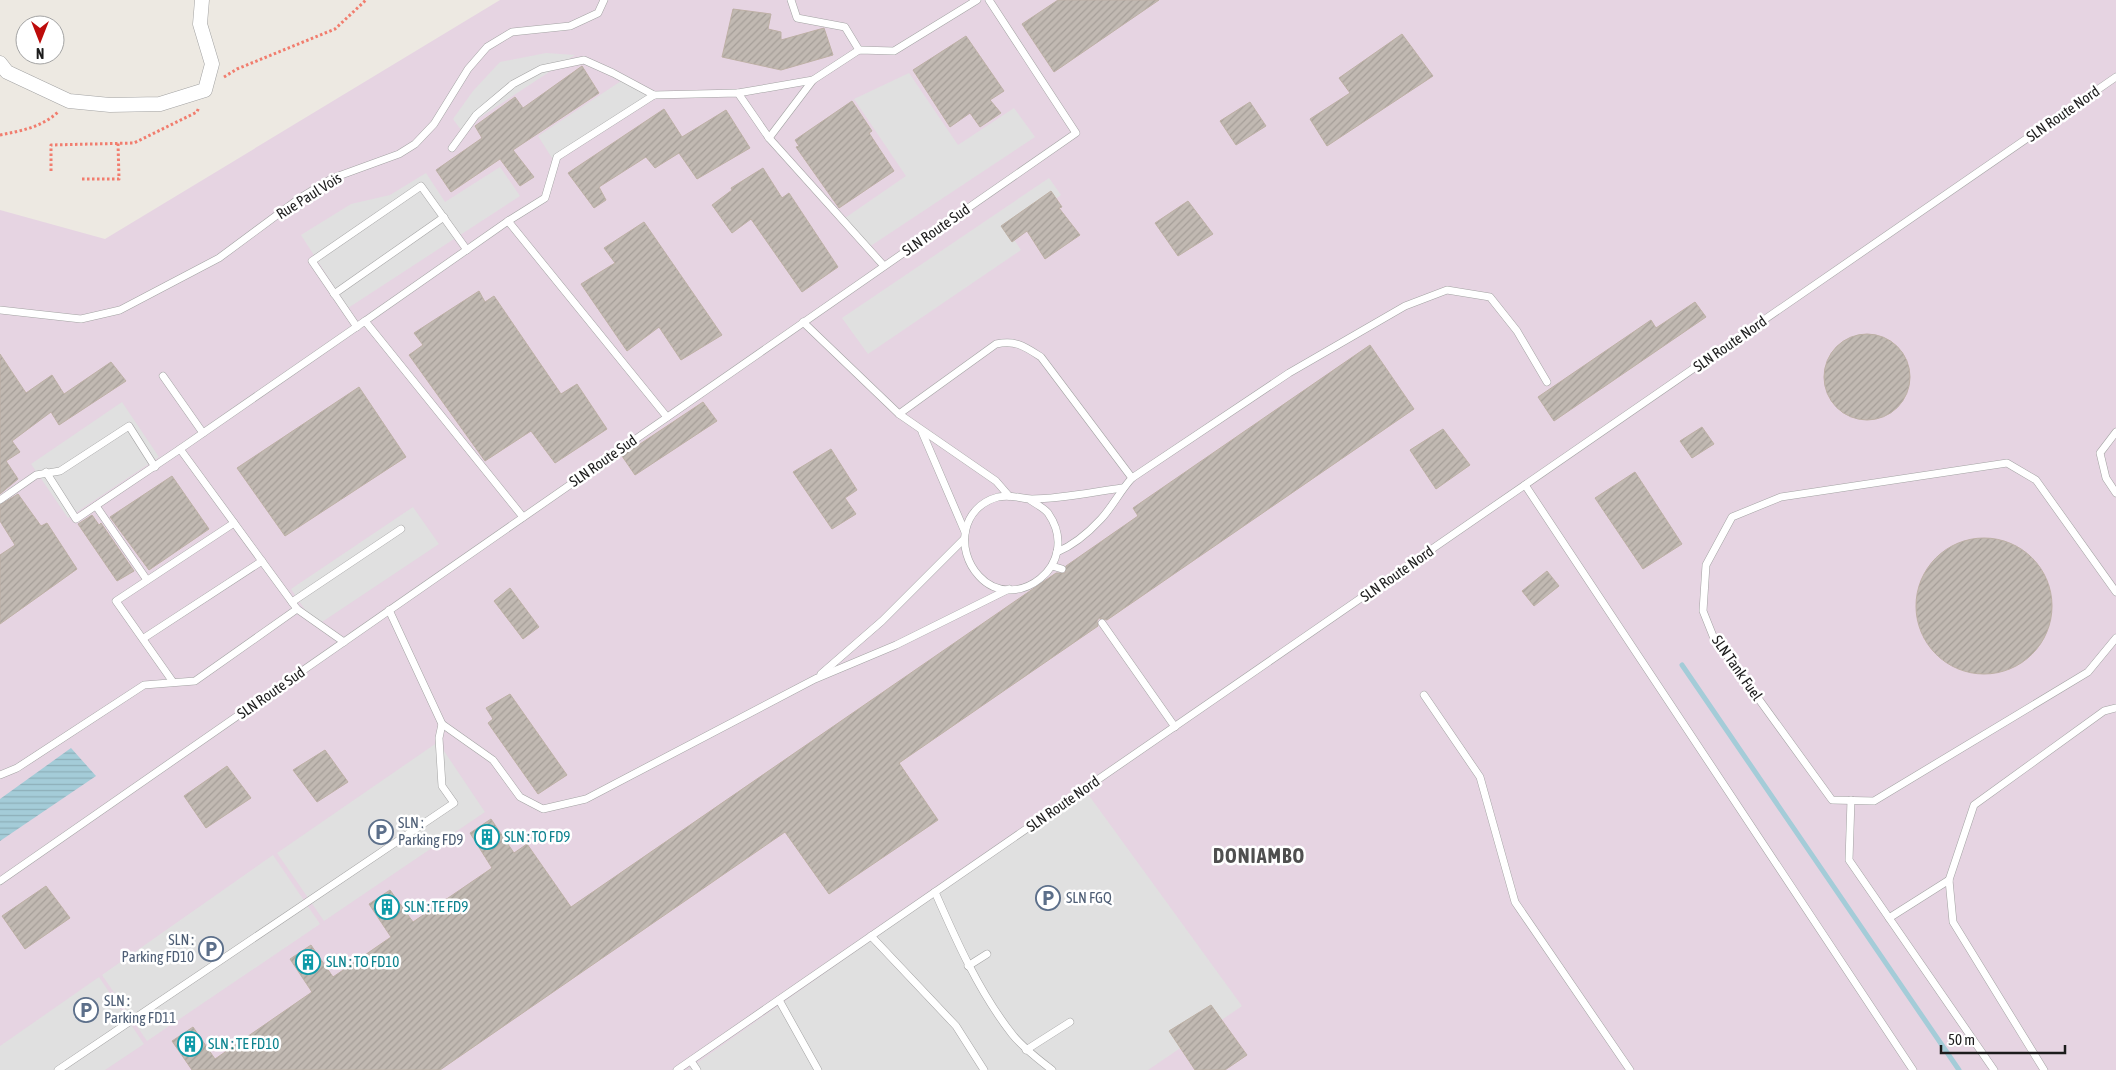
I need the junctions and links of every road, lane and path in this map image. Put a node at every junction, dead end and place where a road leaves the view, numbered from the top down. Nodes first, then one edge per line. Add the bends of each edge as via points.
1 (202, 0) edge
2 (604, 0) edge
3 (791, 0) edge
4 (978, 0) edge
5 (989, 0) edge
6 (859, 50) junction
7 (0, 63) edge
8 (2116, 77) edge
9 (813, 80) junction
10 (738, 93) junction
11 (654, 95) junction
12 (69, 101) junction
13 (0, 135) edge
14 (769, 138) junction
15 (118, 143) dead end
16 (452, 148) dead end
17 (82, 180) dead end
18 (444, 218) junction
19 (508, 221) junction
20 (467, 250) junction
21 (884, 266) junction
22 (334, 294) junction
23 (0, 310) edge
24 (365, 321) junction
25 (803, 322) junction
26 (357, 327) junction
27 (162, 376) dead end
28 (1547, 382) dead end
29 (899, 414) junction
30 (667, 417) junction
31 (922, 431) junction
32 (2116, 432) edge
33 (203, 433) junction
34 (180, 449) junction
35 (155, 467) junction
36 (46, 472) junction
37 (1132, 478) junction
38 (1525, 485) junction
39 (1122, 488) junction
40 (2116, 493) edge
41 (1009, 496) junction
42 (0, 500) edge
43 (1030, 500) junction
44 (96, 506) junction
45 (523, 517) junction
46 (234, 523) junction
47 (402, 529) dead end
48 (965, 535) junction
49 (1058, 552) junction
50 (262, 561) junction
51 (1052, 566) junction
52 (1062, 569) dead end
53 (147, 580) junction
54 (1009, 589) junction
55 (2116, 592) edge
56 (292, 602) junction
57 (298, 609) junction
58 (389, 610) junction
59 (1102, 623) dead end
60 (144, 638) junction
61 (2116, 638) edge
62 (344, 642) junction
63 (815, 680) junction
64 (173, 682) junction
65 (1424, 695) dead end
66 (2116, 708) edge
67 (442, 724) junction
68 (1175, 726) junction
69 (0, 774) edge
70 (1851, 800) junction
71 (0, 880) edge
72 (1949, 880) junction
73 (935, 892) junction
74 (1889, 918) junction
75 (871, 936) junction
76 (987, 954) dead end
77 (968, 966) junction
78 (779, 1000) junction
79 (1070, 1022) dead end
80 (1026, 1050) junction
81 (691, 1061) junction
82 (58, 1070) edge
83 (677, 1070) edge
84 (697, 1070) edge
85 (818, 1070) edge
86 (984, 1070) edge
87 (1052, 1070) edge
88 (1630, 1070) edge
89 (1913, 1070) edge
90 (1994, 1070) edge
91 (2044, 1070) edge

1 - 12 street via 200,24 212,64 205,90 160,104 110,106
2 - 23 lane, Rue Paul Vois via 598,13 570,26 512,32 487,47 468,69 434,124 414,144 399,154 333,178 300,198 219,258 154,293 120,310 81,319
3 - 6 lane via 798,18 845,27
4 - 6 lane via 894,51
5 - 21 lane, SLN Route Sud via 1076,133
6 - 9 lane
7 - 12 street via 7,72
8 - 38 lane, SLN Route Nord
9 - 10 lane
9 - 14 lane
10 - 11 lane
10 - 14 lane
11 - 16 lane via 584,60 541,69 513,84 476,114
11 - 19 lane via 557,157 545,198
12 - 13 path via 50,119 27,130
14 - 21 lane
15 - 17 path via 119,179
18 - 20 lane
18 - 22 lane
18 - 22 lane via 421,186 312,261
19 - 20 lane
19 - 30 lane
20 - 24 lane
21 - 25 lane, SLN Route Sud
22 - 26 lane
24 - 26 lane
24 - 45 lane
25 - 29 lane
25 - 30 lane, SLN Route Sud
26 - 33 lane
27 - 33 lane
28 - 37 lane via 1517,330 1490,297 1447,290 1405,306 1314,358
29 - 31 lane
29 - 37 lane via 996,344 1009,341 1025,346 1041,357
30 - 45 lane, SLN Route Sud
31 - 41 lane via 996,481
31 - 48 lane
32 - 40 lane via 2100,453 2106,478
33 - 34 lane
34 - 35 lane
34 - 46 lane
35 - 36 lane via 130,426 60,471
35 - 44 lane
36 - 42 lane via 36,475
36 - 44 lane via 76,519
37 - 39 lane
38 - 68 lane, SLN Route Nord
38 - 89 lane
39 - 43 lane
39 - 49 lane via 1102,519 1070,547
41 - 43 lane
41 - 48 lane via 997,498 976,510
43 - 49 lane via 1047,512 1057,531
44 - 53 lane
45 - 58 lane, SLN Route Sud
46 - 50 lane
46 - 53 lane
47 - 56 lane
48 - 54 lane via 965,554 971,568 981,579
48 - 63 lane via 882,621
49 - 51 lane
50 - 56 lane
50 - 60 lane
51 - 52 lane
51 - 54 lane via 1034,583
53 - 60 lane via 116,601
54 - 63 lane via 896,645
55 - 70 lane, SLN Tank Fuel via 2036,480 2007,464 1781,497 1732,517 1706,565 1703,611 1713,636 1832,800
56 - 57 lane
57 - 62 lane
57 - 64 lane via 194,681
58 - 62 lane, SLN Route Sud
58 - 67 lane
59 - 68 lane
60 - 64 lane
61 - 70 lane, SLN Tank Fuel via 2088,672 1874,801
62 - 71 lane, SLN Route Sud
63 - 67 lane via 586,799 543,809 520,797 493,760
64 - 69 lane via 144,685 17,768
65 - 88 lane via 1480,777 1516,902
66 - 72 lane via 2104,711 1974,805
67 - 82 lane via 439,738 442,786 454,803
68 - 73 lane, SLN Route Nord
70 - 74 lane via 1849,860
72 - 74 lane
72 - 91 lane via 1953,922
73 - 75 lane, SLN Route Nord
73 - 77 lane
74 - 90 lane
75 - 78 lane, SLN Route Nord
75 - 86 lane via 956,1026
76 - 77 lane
77 - 80 lane via 1011,1033
78 - 81 lane, SLN Route Nord
78 - 85 lane
79 - 80 lane
80 - 87 lane
81 - 83 lane, SLN Route Nord
81 - 84 lane

